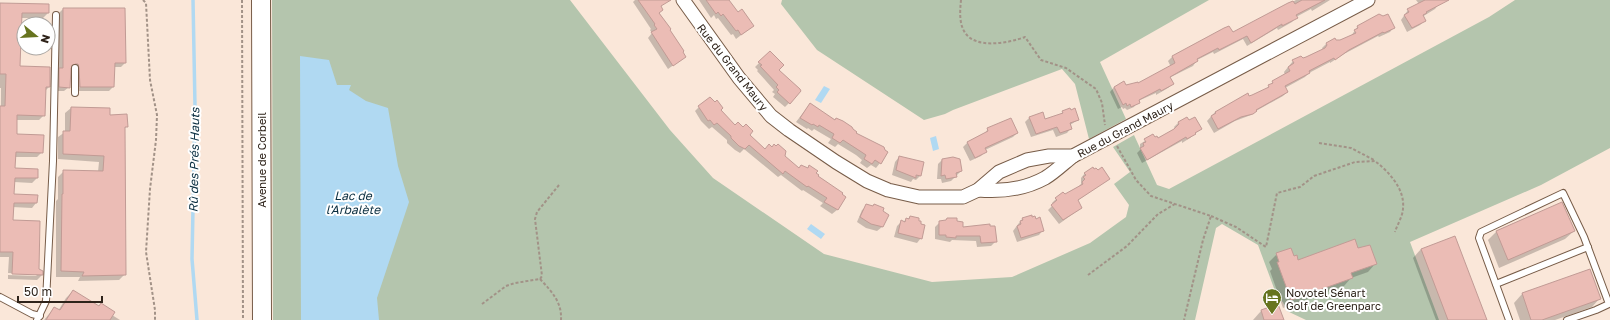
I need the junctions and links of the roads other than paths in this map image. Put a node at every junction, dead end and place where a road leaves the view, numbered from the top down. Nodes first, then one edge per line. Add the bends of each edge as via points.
1 (261, 0) edge
2 (683, 0) edge
3 (1368, 0) edge
4 (56, 15) dead end
5 (75, 68) dead end
6 (75, 93) dead end
7 (1073, 156) junction
8 (978, 190) junction
9 (1588, 247) junction
10 (1496, 284) junction
11 (0, 296) edge
12 (39, 318) edge
13 (262, 320) edge
14 (1509, 320) edge
15 (1567, 320) edge

1 - 13 main road, Avenue de Corbeil
2 - 8 street, Rue du Grand Maury via 739,78 771,116 836,162 888,190 919,197 963,197
3 - 7 street, Rue du Grand Maury
4 - 12 lane via 51,212 46,301
5 - 6 lane
7 - 8 street, Rue du Grand Maury via 1049,156 1027,160 999,172
7 - 8 street via 1045,178 1018,188
9 - 10 lane
9 - 10 lane via 1563,193 1481,232 1479,238
9 - 15 lane via 1609,304
10 - 14 lane
11 - 12 lane

